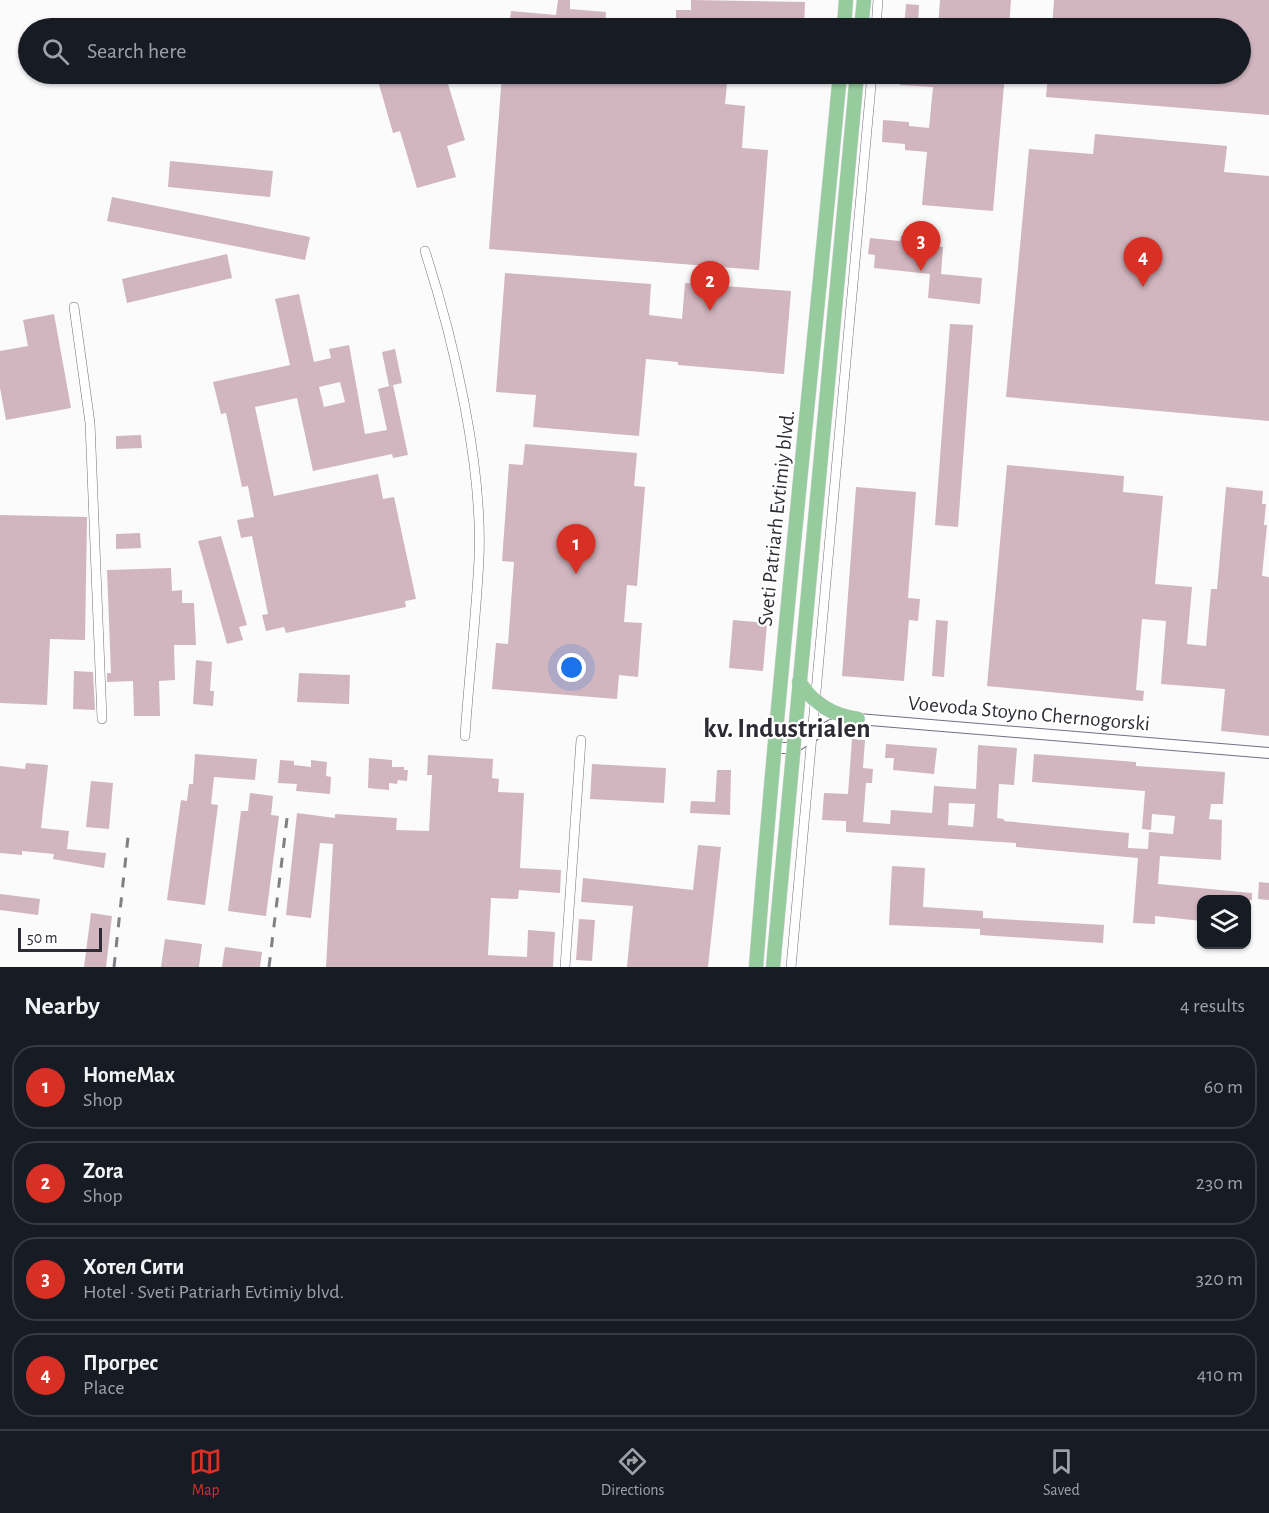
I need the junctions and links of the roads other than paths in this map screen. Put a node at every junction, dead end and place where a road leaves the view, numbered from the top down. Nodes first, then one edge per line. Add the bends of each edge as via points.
1 (846, 0) edge
2 (864, 0) edge
3 (878, 0) edge
4 (845, 18) edge
5 (862, 18) edge
6 (877, 18) edge
7 (839, 84) edge
8 (856, 84) edge
9 (871, 84) edge
10 (425, 251) dead end
11 (74, 307) dead end
12 (799, 682) junction
13 (814, 700) junction
14 (102, 719) dead end
15 (858, 719) junction
16 (465, 736) dead end
17 (811, 739) junction
18 (581, 740) dead end
19 (773, 748) junction
20 (793, 748) junction
21 (1269, 753) edge
22 (565, 967) edge
23 (756, 967) edge
24 (773, 967) edge
25 (791, 967) edge

1 - 4 main road
2 - 5 main road
3 - 6 street
7 - 19 main road, Sveti Patriarh Evtimiy blvd.
8 - 12 main road, Sveti Patriarh Evtimiy blvd.
9 - 13 street
10 - 16 street via 441,301 468,428 477,495 479,558
11 - 14 street via 90,423
12 - 13 main road
12 - 20 main road, Sveti Patriarh Evtimiy blvd.
13 - 15 main road via 830,712
13 - 17 street
15 - 17 street, Voevoda Stoyno Chernogorski via 831,725
15 - 21 street, Voevoda Stoyno Chernogorski
17 - 20 street, Voevoda Stoyno Chernogorski
17 - 25 street
18 - 22 street
19 - 20 street
19 - 23 main road, Sveti Patriarh Evtimiy blvd.
20 - 24 main road, Sveti Patriarh Evtimiy blvd.

